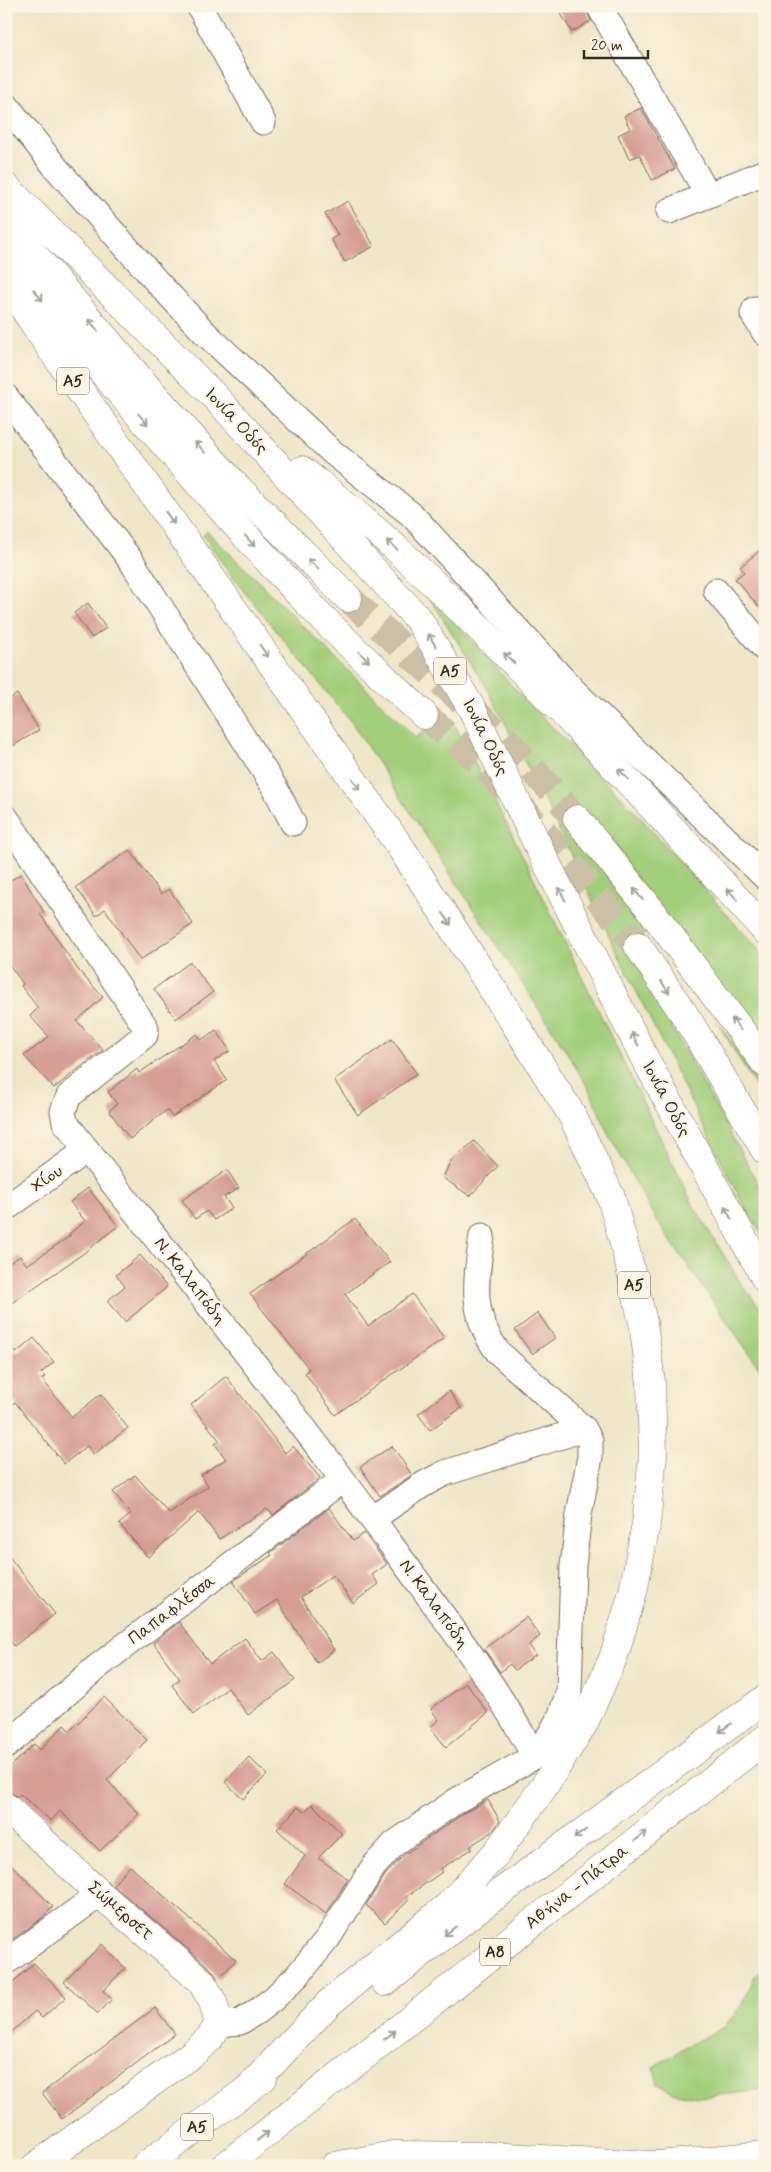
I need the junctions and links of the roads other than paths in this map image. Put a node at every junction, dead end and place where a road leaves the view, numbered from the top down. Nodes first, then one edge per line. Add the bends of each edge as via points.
1 (199, 6) edge
2 (599, 6) edge
3 (6, 105) edge
4 (263, 122) dead end
5 (765, 172) edge
6 (6, 187) edge
7 (708, 195) junction
8 (669, 211) dead end
9 (6, 222) edge
10 (6, 258) edge
11 (6, 282) edge
12 (755, 309) dead end
13 (765, 333) edge
14 (6, 397) edge
15 (216, 398) junction
16 (716, 591) dead end
17 (348, 598) tunnel mouth
18 (765, 649) edge
19 (424, 715) tunnel mouth
20 (6, 818) edge
21 (577, 819) tunnel mouth
22 (293, 823) dead end
23 (765, 877) edge
24 (765, 930) edge
25 (638, 946) tunnel mouth
26 (765, 1063) edge
27 (87, 1150) junction
28 (765, 1150) edge
29 (6, 1208) edge
30 (482, 1236) dead end
31 (760, 1268) edge
32 (584, 1429) junction
33 (342, 1480) junction
34 (372, 1518) junction
35 (765, 1699) edge
36 (765, 1739) edge
37 (6, 1746) edge
38 (534, 1756) junction
39 (6, 1807) edge
40 (100, 1894) junction
41 (6, 1962) edge
42 (219, 2024) junction
43 (248, 2089) junction
44 (765, 2154) edge
45 (664, 2165) edge
46 (36, 2166) edge
47 (145, 2166) edge
48 (224, 2166) edge
49 (335, 2166) edge

1 - 4 street
2 - 7 street
3 - 23 street via 57,169 206,334 332,452 412,515 572,689
5 - 7 street
6 - 15 main road, Ιονία Οδός / Α5
7 - 8 street
17 -> 9 main road via 225,475
10 -> 19 main road via 230,519 311,606
11 -> 43 main road, Α5 via 403,851 572,1116 611,1197 643,1322 650,1374 653,1455 639,1563 614,1656 583,1725 497,1852 449,1905 329,2003
12 - 13 street via 753,314
14 - 22 street via 132,562 265,772
24 -> 15 main road via 630,781 489,638 396,549
31 -> 15 main road, Ιονία Οδός / Α5 via 644,1057 472,709 420,620
16 - 18 street
20 - 27 street, Ν. Καλαπόδη via 146,1028 145,1035 66,1100 65,1122
26 -> 21 main road via 651,910
25 -> 28 main road via 688,1020
27 - 29 street, Χίου
27 - 33 street, Ν. Καλαπόδη
30 - 32 street via 476,1293 480,1320 488,1337 507,1360
32 - 34 street via 445,1473
32 - 38 street via 590,1440 590,1457 573,1566 569,1691 561,1715
33 - 34 street, Ν. Καλαπόδη
33 - 37 street, Παπαφλέσσα via 97,1667
34 - 38 street, Ν. Καλαπόδη via 465,1648 520,1729
35 -> 43 main road, Α8 via 475,1911
48 -> 36 main road, Αθήνα - Πάτρα / Α8
38 - 42 street via 456,1800 395,1843 374,1866 328,1938 297,1976 273,1999 240,2022
39 - 40 main road, Σώμερσετ
40 - 41 street
40 - 42 main road, Σώμερσετ via 201,1982 213,2002
42 - 46 main road via 210,2039 192,2054
43 - 47 main road, Α5
44 - 45 main road
45 - 49 main road via 488,2156 393,2155

